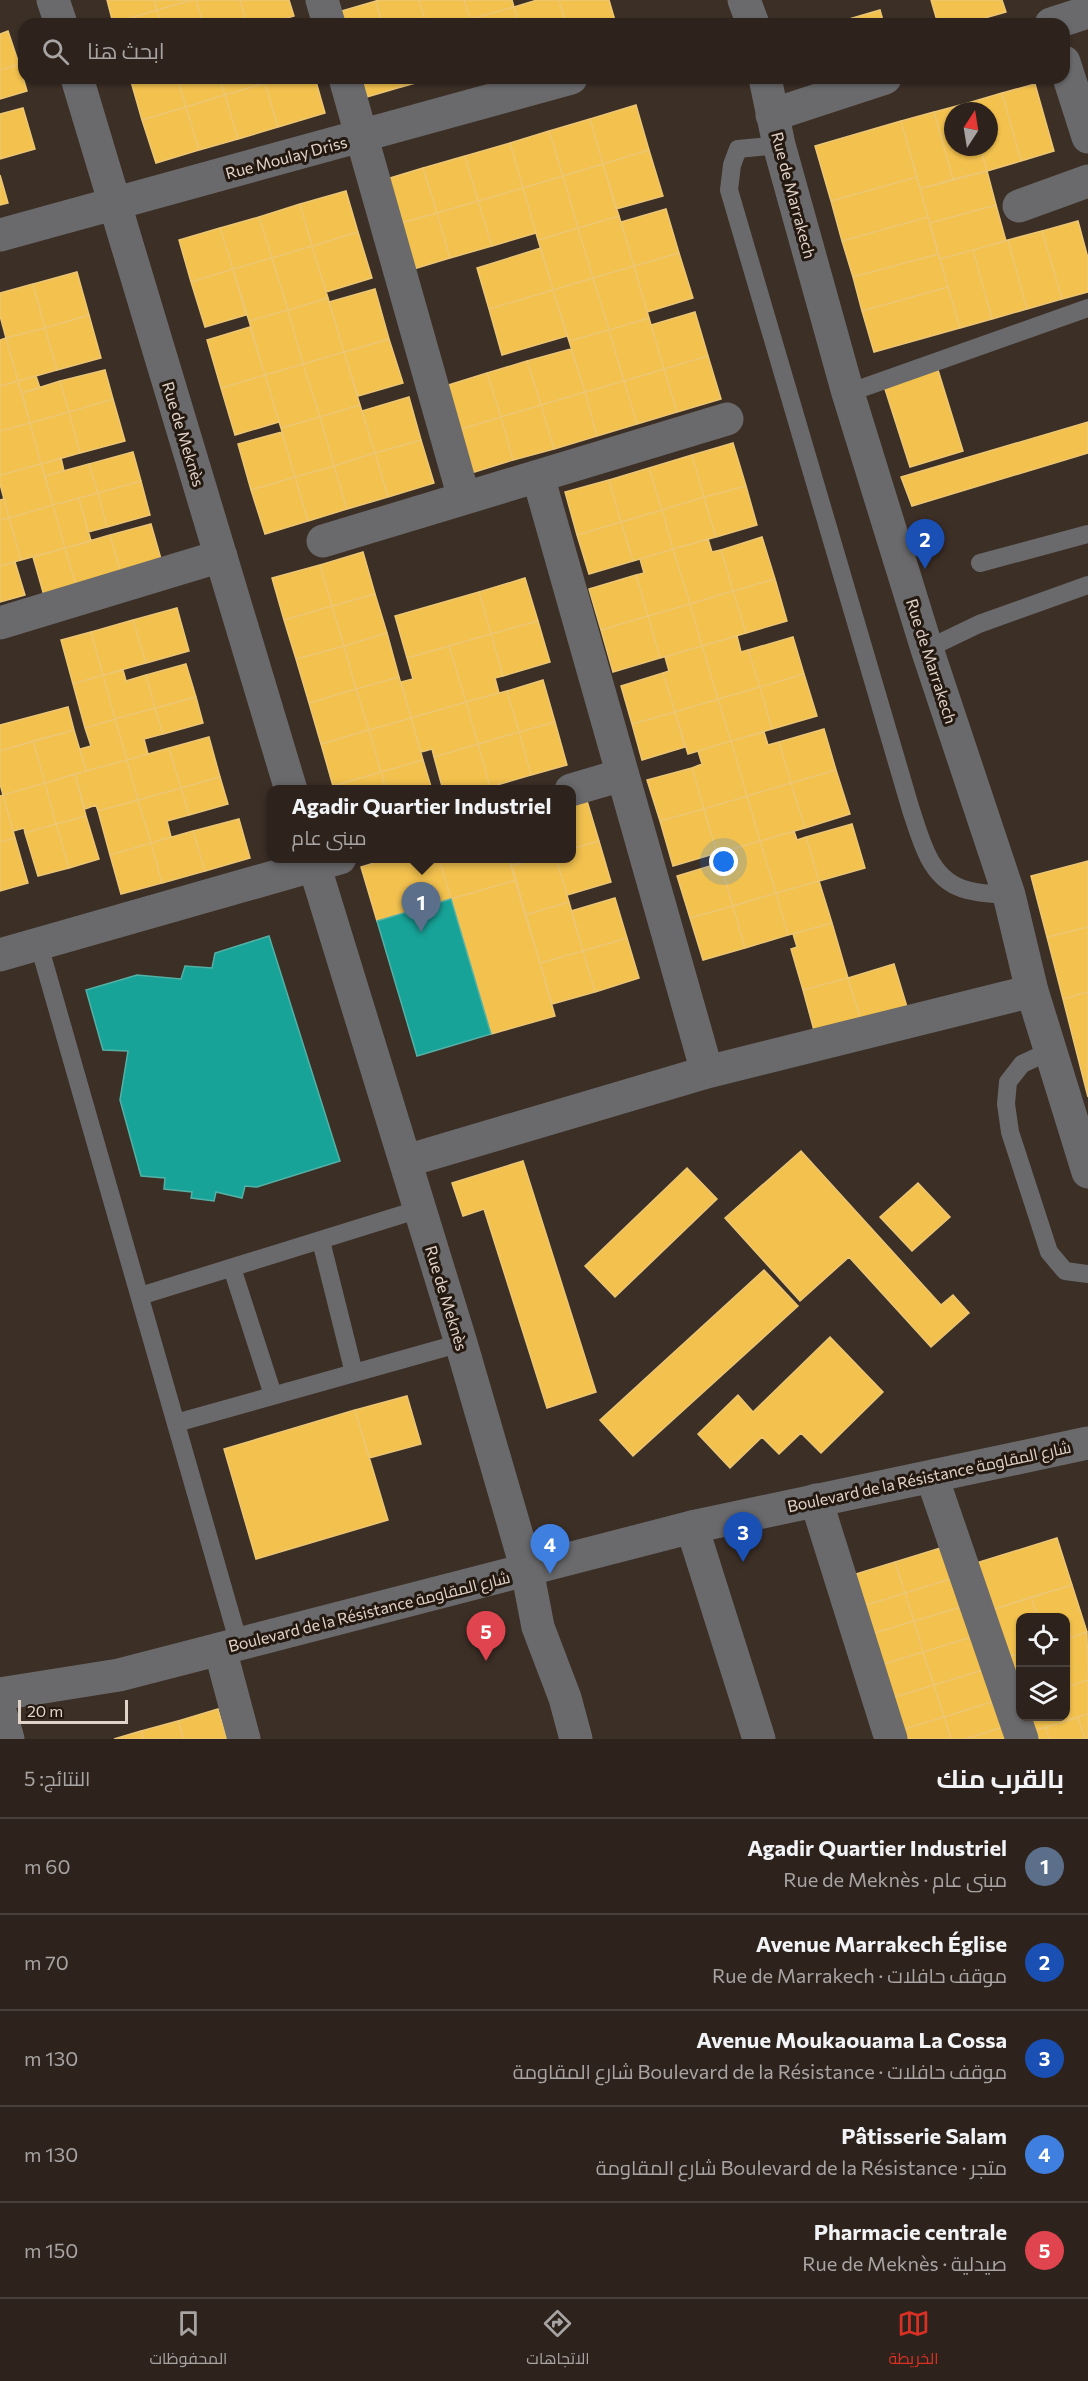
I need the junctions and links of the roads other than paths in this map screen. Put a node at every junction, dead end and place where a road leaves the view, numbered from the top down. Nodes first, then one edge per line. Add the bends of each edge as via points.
1 (53, 0) edge
2 (322, 0) edge
3 (744, 0) edge
4 (1045, 0) edge
5 (1088, 12) edge
6 (59, 18) edge
7 (327, 18) edge
8 (751, 18) edge
9 (1050, 18) edge
10 (1070, 18) edge
11 (1070, 81) edge
12 (79, 84) edge
13 (347, 84) edge
14 (549, 84) edge
15 (766, 84) edge
16 (872, 84) edge
17 (776, 130) junction
18 (363, 136) junction
19 (1088, 137) edge
20 (1088, 181) edge
21 (116, 203) junction
22 (1019, 206) dead end
23 (0, 236) edge
24 (1088, 308) edge
25 (848, 393) junction
26 (727, 419) dead end
27 (538, 476) junction
28 (465, 498) junction
29 (1088, 534) edge
30 (323, 541) dead end
31 (221, 556) junction
32 (980, 563) dead end
33 (1088, 585) edge
34 (0, 623) edge
35 (927, 648) junction
36 (622, 775) junction
37 (290, 785) edge
38 (576, 789) edge
39 (315, 863) edge
40 (323, 863) edge
41 (1009, 895) junction
42 (39, 945) junction
43 (0, 955) edge
44 (1032, 991) junction
45 (1050, 1051) junction
46 (707, 1072) junction
47 (406, 1161) junction
48 (1088, 1172) edge
49 (420, 1209) junction
50 (321, 1241) junction
51 (232, 1268) junction
52 (1088, 1274) edge
53 (140, 1296) junction
54 (461, 1343) junction
55 (354, 1373) junction
56 (273, 1395) junction
57 (176, 1423) junction
58 (1088, 1443) edge
59 (932, 1477) junction
60 (816, 1500) junction
61 (692, 1527) junction
62 (527, 1570) junction
63 (230, 1647) junction
64 (0, 1694) edge
65 (0, 1711) edge
66 (8, 1739) edge
67 (244, 1739) edge
68 (576, 1739) edge
69 (759, 1739) edge
70 (891, 1739) edge
71 (1022, 1739) edge

1 - 6 street
2 - 7 street
3 - 8 street
4 - 9 street
5 - 10 street
11 - 19 street
12 - 21 street, Rue de Meknès
13 - 18 street
14 - 18 street, Rue Moulay Driss
15 - 17 street, Rue de Marrakech
16 - 17 street
17 - 25 street, Rue de Marrakech
17 - 41 lane via 738,149 729,190 911,810 926,855 941,878 966,890
18 - 21 street, Rue Moulay Driss
18 - 28 street
20 - 22 street
21 - 23 street, Rue Moulay Driss
21 - 31 street, Rue de Meknès
24 - 25 lane
25 - 35 street, Rue de Marrakech
26 - 27 street
27 - 28 street
27 - 36 street
28 - 30 street
29 - 32 lane
31 - 34 street
31 - 37 street, Rue de Meknès
33 - 35 lane via 979,624
35 - 41 street, Rue de Marrakech
36 - 38 street
36 - 46 street
39 - 42 street
40 - 47 street, Rue de Meknès
41 - 44 street, Rue de Marrakech
42 - 43 street
42 - 53 lane
44 - 45 street, Rue de Marrakech
44 - 46 street
45 - 48 street, Rue de Marrakech
45 - 52 lane via 1022,1064 1008,1082 1010,1132 1049,1252 1065,1271
46 - 47 street
47 - 49 street, Rue de Meknès
49 - 50 lane
49 - 54 street, Rue de Meknès
50 - 51 lane
50 - 55 lane
51 - 53 lane
51 - 56 lane
53 - 57 lane
54 - 55 lane
54 - 62 street, Rue de Meknès
55 - 56 lane
56 - 57 lane
57 - 63 lane
58 - 59 street, Boulevard de la Résistance شارع المقاومة
59 - 60 street, Boulevard de la Résistance شارع المقاومة
59 - 71 street
60 - 61 street, Boulevard de la Résistance شارع المقاومة
60 - 70 street
61 - 62 street, Boulevard de la Résistance شارع المقاومة
61 - 69 street
62 - 63 street, Boulevard de la Résistance شارع المقاومة
62 - 68 street, Rue de Meknès via 538,1627
63 - 64 street, Boulevard de la Résistance شارع المقاومة via 119,1675
63 - 67 street
65 - 66 street

